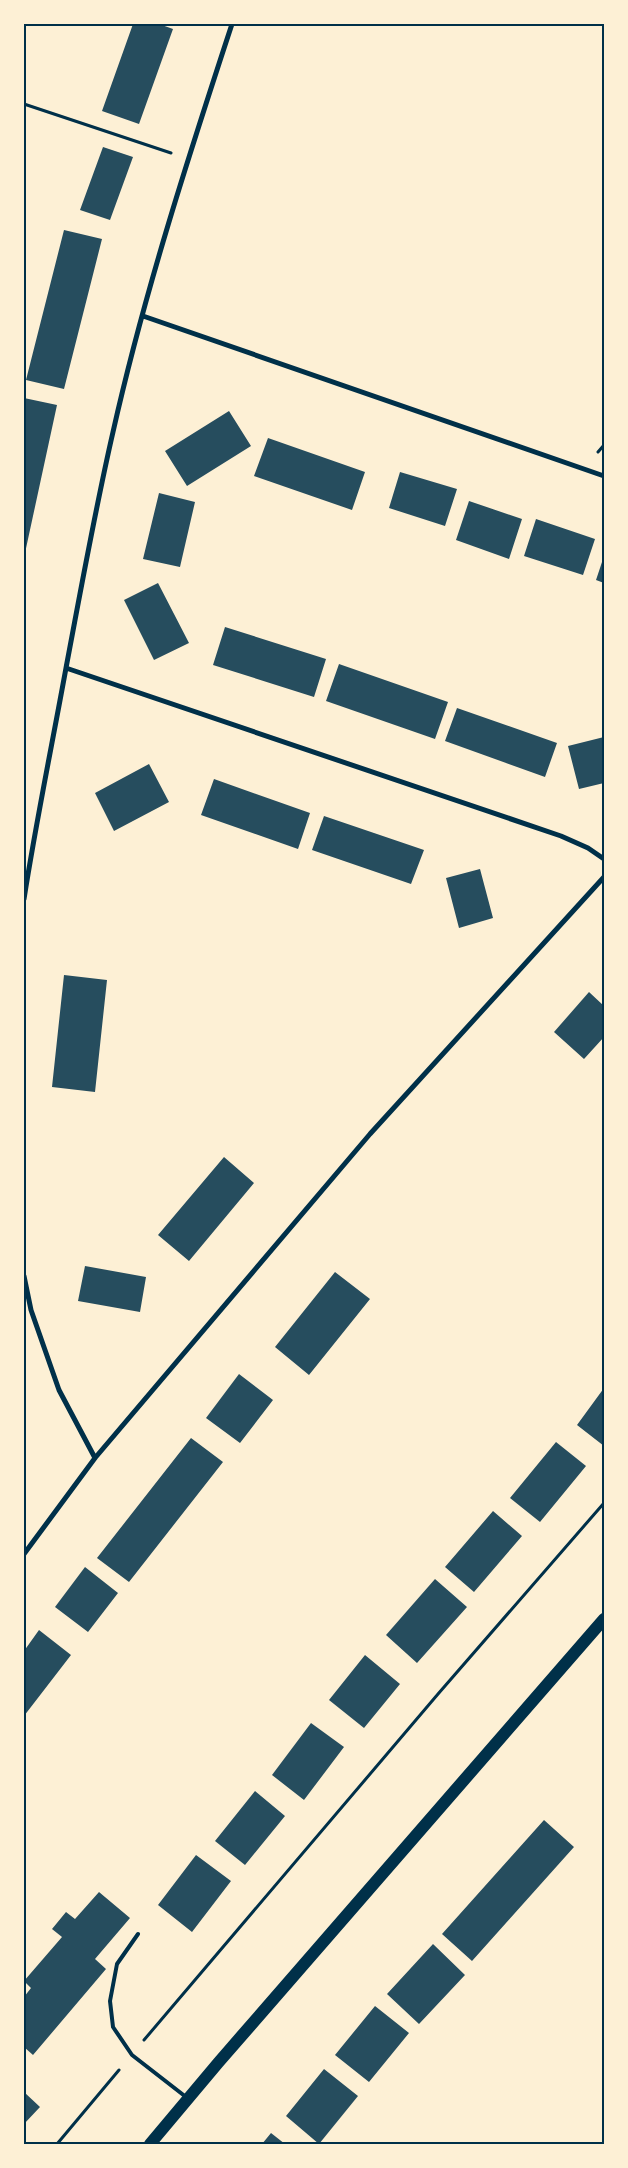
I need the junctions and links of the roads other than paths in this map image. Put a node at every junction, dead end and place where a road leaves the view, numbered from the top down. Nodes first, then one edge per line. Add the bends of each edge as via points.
1 (232, 24) edge
2 (143, 316) junction
3 (604, 476) edge
4 (66, 668) junction
5 (604, 859) edge
6 (604, 877) edge
7 (24, 899) edge
8 (24, 1276) edge
9 (95, 1458) junction
10 (24, 1554) edge
11 (604, 1619) edge
12 (138, 1934) dead end
13 (188, 2098) junction
14 (150, 2144) edge

1 - 2 street
2 - 3 street
2 - 4 street via 113,431
4 - 5 street via 561,836
4 - 7 street
6 - 9 street via 370,1134
8 - 9 street via 31,1310 59,1390
9 - 10 street
11 - 13 main road
12 - 13 lane via 117,1964 110,2001 113,2027 132,2054
13 - 14 main road

